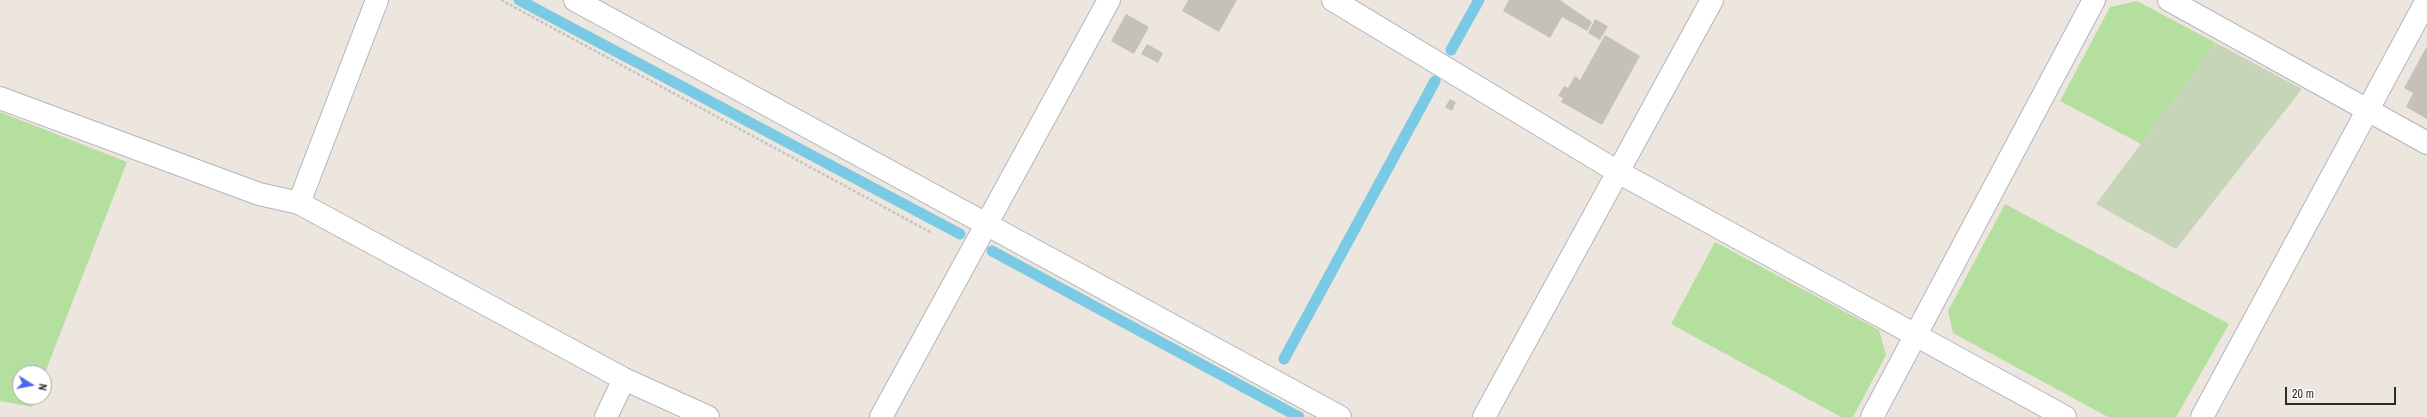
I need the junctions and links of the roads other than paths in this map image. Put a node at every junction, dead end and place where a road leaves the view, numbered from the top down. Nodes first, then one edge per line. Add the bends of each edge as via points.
1 (377, 0) edge
2 (575, 0) edge
3 (1110, 0) edge
4 (1332, 0) edge
5 (1712, 0) edge
6 (2094, 0) edge
7 (2169, 0) edge
8 (2427, 0) edge
9 (0, 98) edge
10 (2367, 111) junction
11 (2427, 143) edge
12 (1618, 172) junction
13 (298, 203) junction
14 (987, 224) junction
15 (1916, 335) junction
16 (624, 379) junction
17 (606, 417) edge
18 (708, 417) edge
19 (881, 417) edge
20 (1340, 417) edge
21 (1484, 417) edge
22 (1872, 417) edge
23 (2065, 417) edge
24 (2202, 417) edge

1 - 13 street
2 - 14 street
3 - 14 street
4 - 12 street
5 - 12 street
6 - 15 street
7 - 10 street
8 - 10 street
9 - 13 street via 259,194
10 - 11 street
10 - 24 street
12 - 15 street
12 - 21 street
13 - 16 street
14 - 19 street
14 - 20 street
15 - 22 street
15 - 23 street
16 - 17 street
16 - 18 street

